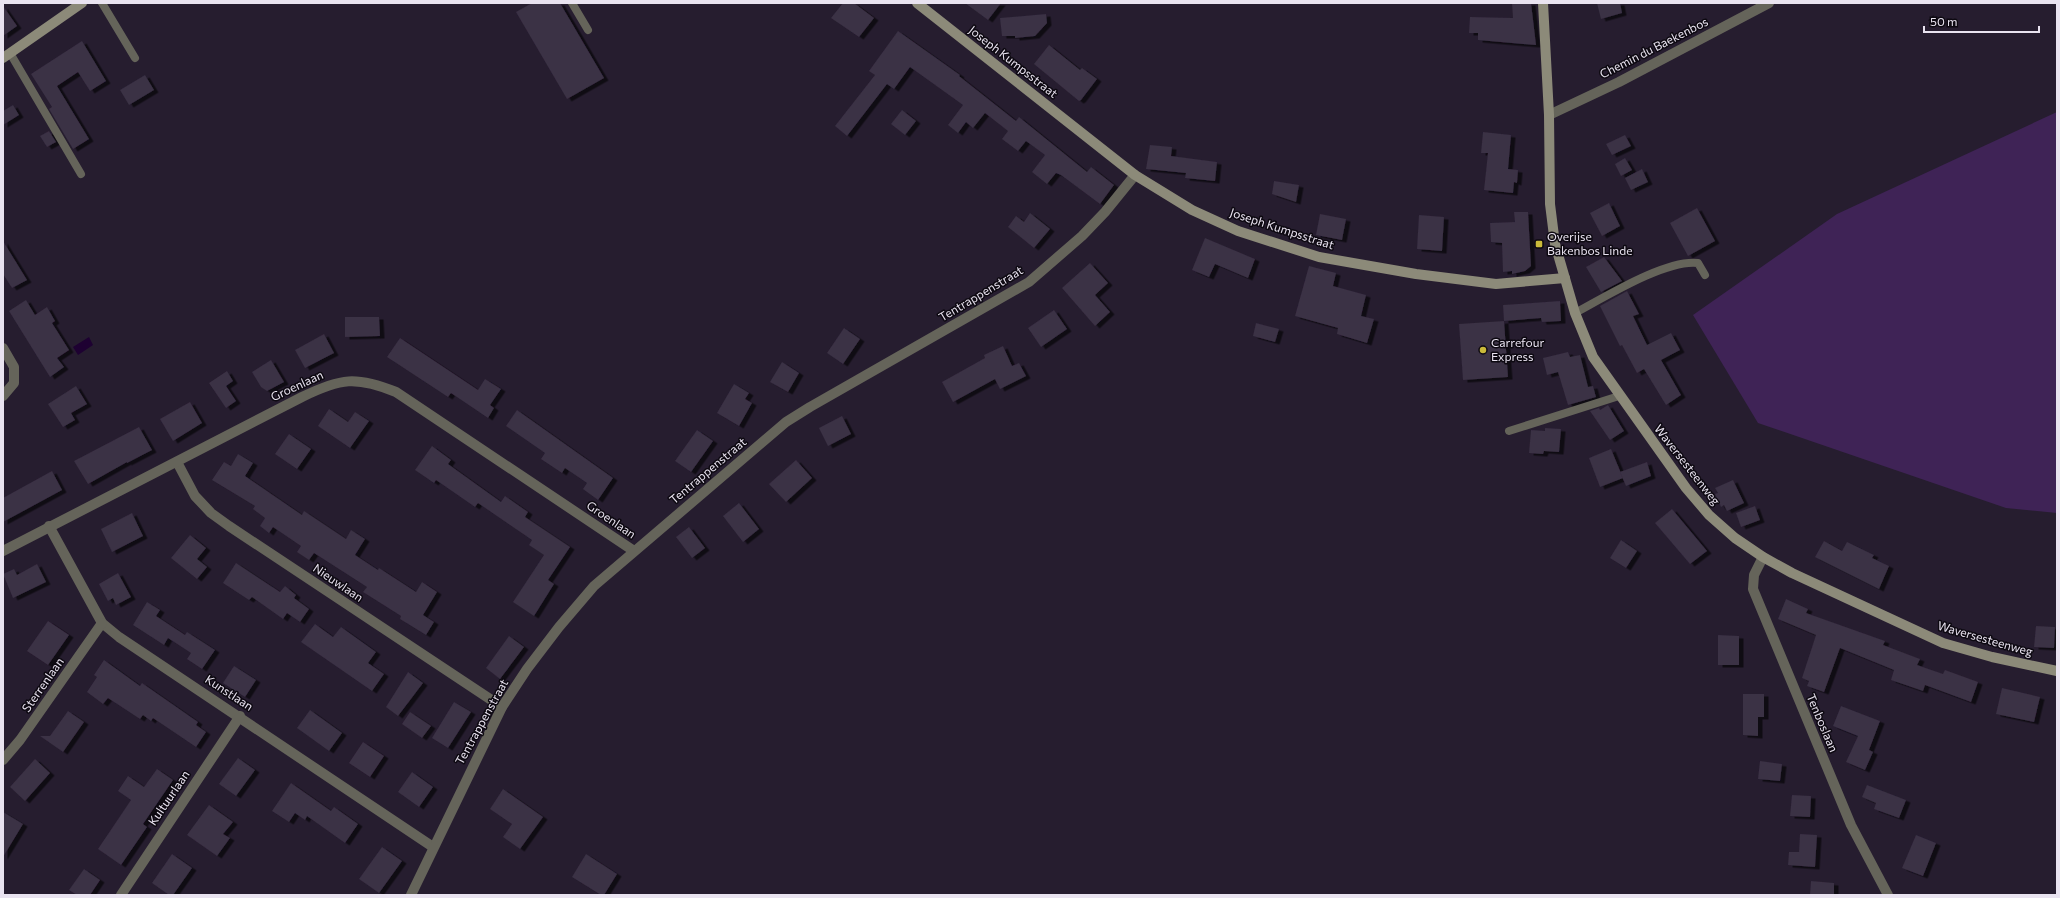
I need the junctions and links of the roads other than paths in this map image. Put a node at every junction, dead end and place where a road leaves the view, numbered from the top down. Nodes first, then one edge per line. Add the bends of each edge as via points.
1 (82, 3) edge
2 (102, 3) edge
3 (572, 3) edge
4 (916, 3) edge
5 (1543, 3) edge
6 (1769, 3) edge
7 (588, 30) dead end
8 (7, 55) edge
9 (135, 58) dead end
10 (1549, 116) junction
11 (81, 174) dead end
12 (1135, 175) junction
13 (1704, 275) dead end
14 (1565, 278) junction
15 (1575, 313) junction
16 (3, 348) edge
17 (3, 396) edge
18 (1620, 396) junction
19 (1509, 431) dead end
20 (177, 462) junction
21 (49, 526) junction
22 (3, 551) edge
23 (634, 551) junction
24 (1763, 557) junction
25 (102, 623) junction
26 (2057, 671) edge
27 (502, 708) junction
28 (240, 716) junction
29 (3, 760) edge
30 (433, 847) junction
31 (121, 895) edge
32 (410, 895) edge
33 (1888, 895) edge

1 - 8 street
2 - 9 lane
3 - 7 lane
4 - 12 street, Joseph Kumpsstraat
5 - 10 street, Waversesteenweg
6 - 10 street, Chemin du Baekenbos
8 - 11 lane
10 - 14 street, Waversesteenweg via 1550,204 1555,244
12 - 14 street, Joseph Kumpsstraat via 1192,210 1238,231 1319,257 1416,274 1496,284
12 - 23 street, Tentrappenstraat via 1082,236 1029,282 786,422
13 - 15 lane via 1698,263 1677,264 1636,281
14 - 15 street, Waversesteenweg
15 - 18 street, Waversesteenweg via 1593,357
16 - 17 street via 14,367 14,383
18 - 19 lane
18 - 24 street, Waversesteenweg via 1673,471 1709,515
20 - 21 street, Groenlaan
20 - 23 street, Groenlaan via 326,385 350,380 373,383 396,392
20 - 27 street, Nieuwlaan via 195,496 228,526
21 - 22 street, Groenlaan
21 - 25 street, Kunstlaan
23 - 27 street, Tentrappenstraat via 575,606 527,669
24 - 26 street, Waversesteenweg via 1943,643
24 - 33 street, Tenboslaan via 1754,575 1753,590 1851,824
25 - 28 street, Kunstlaan via 119,637
25 - 29 street, Sterrenlaan via 20,740
27 - 30 street, Tentrappenstraat
28 - 30 street, Kunstlaan
28 - 31 street, Kultuurlaan
30 - 32 street, Tentrappenstraat

